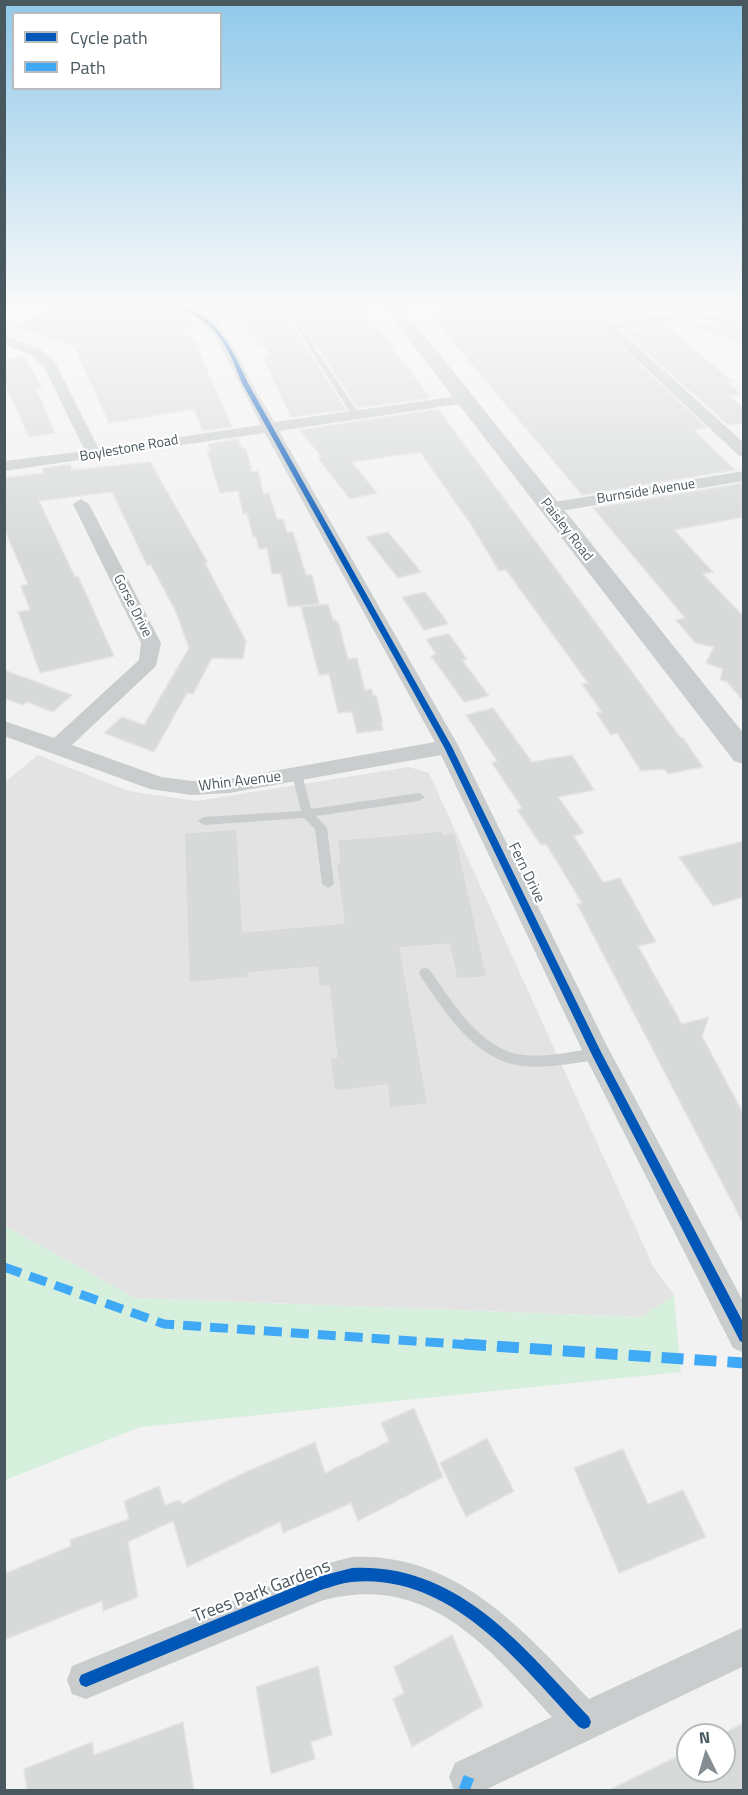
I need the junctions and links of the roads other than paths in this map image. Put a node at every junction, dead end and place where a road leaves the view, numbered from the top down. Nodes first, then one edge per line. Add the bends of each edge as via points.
1 (62, 389) edge
2 (250, 389) edge
3 (339, 389) edge
4 (458, 389) edge
5 (676, 389) edge
6 (466, 399) junction
7 (354, 412) junction
8 (271, 429) junction
9 (744, 452) edge
10 (94, 455) junction
11 (4, 466) edge
12 (744, 476) edge
13 (81, 504) dead end
14 (548, 508) junction
15 (4, 728) edge
16 (57, 747) junction
17 (448, 747) junction
18 (744, 754) edge
19 (297, 774) junction
20 (419, 796) dead end
21 (307, 814) junction
22 (204, 821) dead end
23 (328, 884) dead end
24 (425, 974) dead end
25 (597, 1054) junction
26 (744, 1337) edge
27 (744, 1646) edge
28 (86, 1680) dead end
29 (584, 1722) junction
30 (469, 1777) dead end

1 - 10 street
2 - 8 street, Fern Drive
3 - 7 lane
4 - 6 main road, Paisley Road
5 - 9 street
6 - 7 street, Boylestone Road
6 - 14 main road, Paisley Road
7 - 8 street, Boylestone Road
8 - 10 street, Boylestone Road
8 - 17 street, Fern Drive
10 - 11 street, Boylestone Road
12 - 14 street, Burnside Avenue
13 - 16 street, Gorse Drive via 151,643 149,662
14 - 18 main road, Paisley Road
15 - 16 street, Whin Avenue
16 - 19 street, Whin Avenue via 158,784 192,788
17 - 19 street, Whin Avenue
17 - 25 street, Fern Drive
19 - 21 lane
20 - 21 lane
21 - 22 lane
21 - 23 lane via 321,828
24 - 25 lane via 485,1047 540,1062
25 - 26 street, Fern Drive
27 - 29 street
28 - 29 street, Trees Park Gardens via 321,1583 357,1575 393,1578 437,1590 471,1610 498,1632
29 - 30 street

